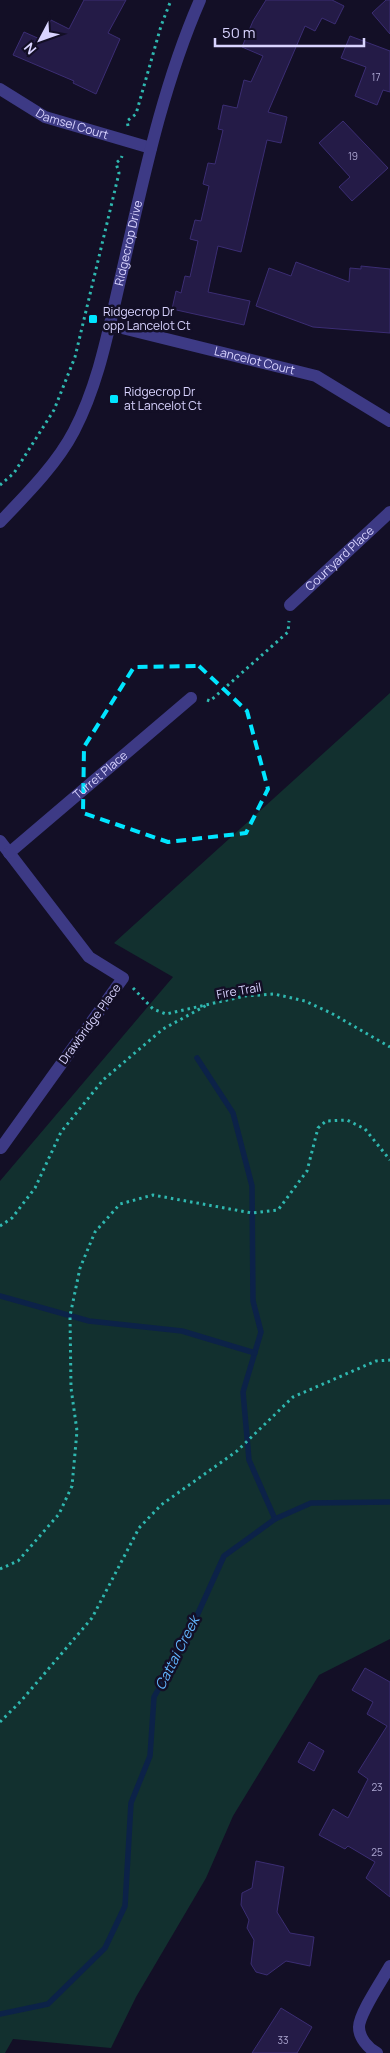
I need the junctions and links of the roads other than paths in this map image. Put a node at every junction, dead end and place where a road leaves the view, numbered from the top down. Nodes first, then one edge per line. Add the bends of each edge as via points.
1 (200, 0) edge
2 (0, 89) edge
3 (151, 148) junction
4 (110, 325) junction
5 (390, 420) edge
6 (390, 512) edge
7 (0, 522) edge
8 (290, 605) road end
9 (191, 698) road end
10 (0, 841) edge
11 (10, 853) junction
12 (1, 1148) edge
13 (390, 1966) edge
14 (377, 2053) edge

1 - 3 street, Ridgecrop Drive via 185,34
2 - 3 street, Damsel Court via 45,117
3 - 4 street, Ridgecrop Drive
4 - 5 street, Lancelot Court via 316,376
4 - 7 street, Ridgecrop Drive via 98,374 73,432 37,485
6 - 8 street, Courtyard Place
9 - 11 street, Turret Place
10 - 11 street, Drawbridge Place
11 - 12 street, Drawbridge Place via 89,956 124,978
13 - 14 street via 359,2028 363,2040

